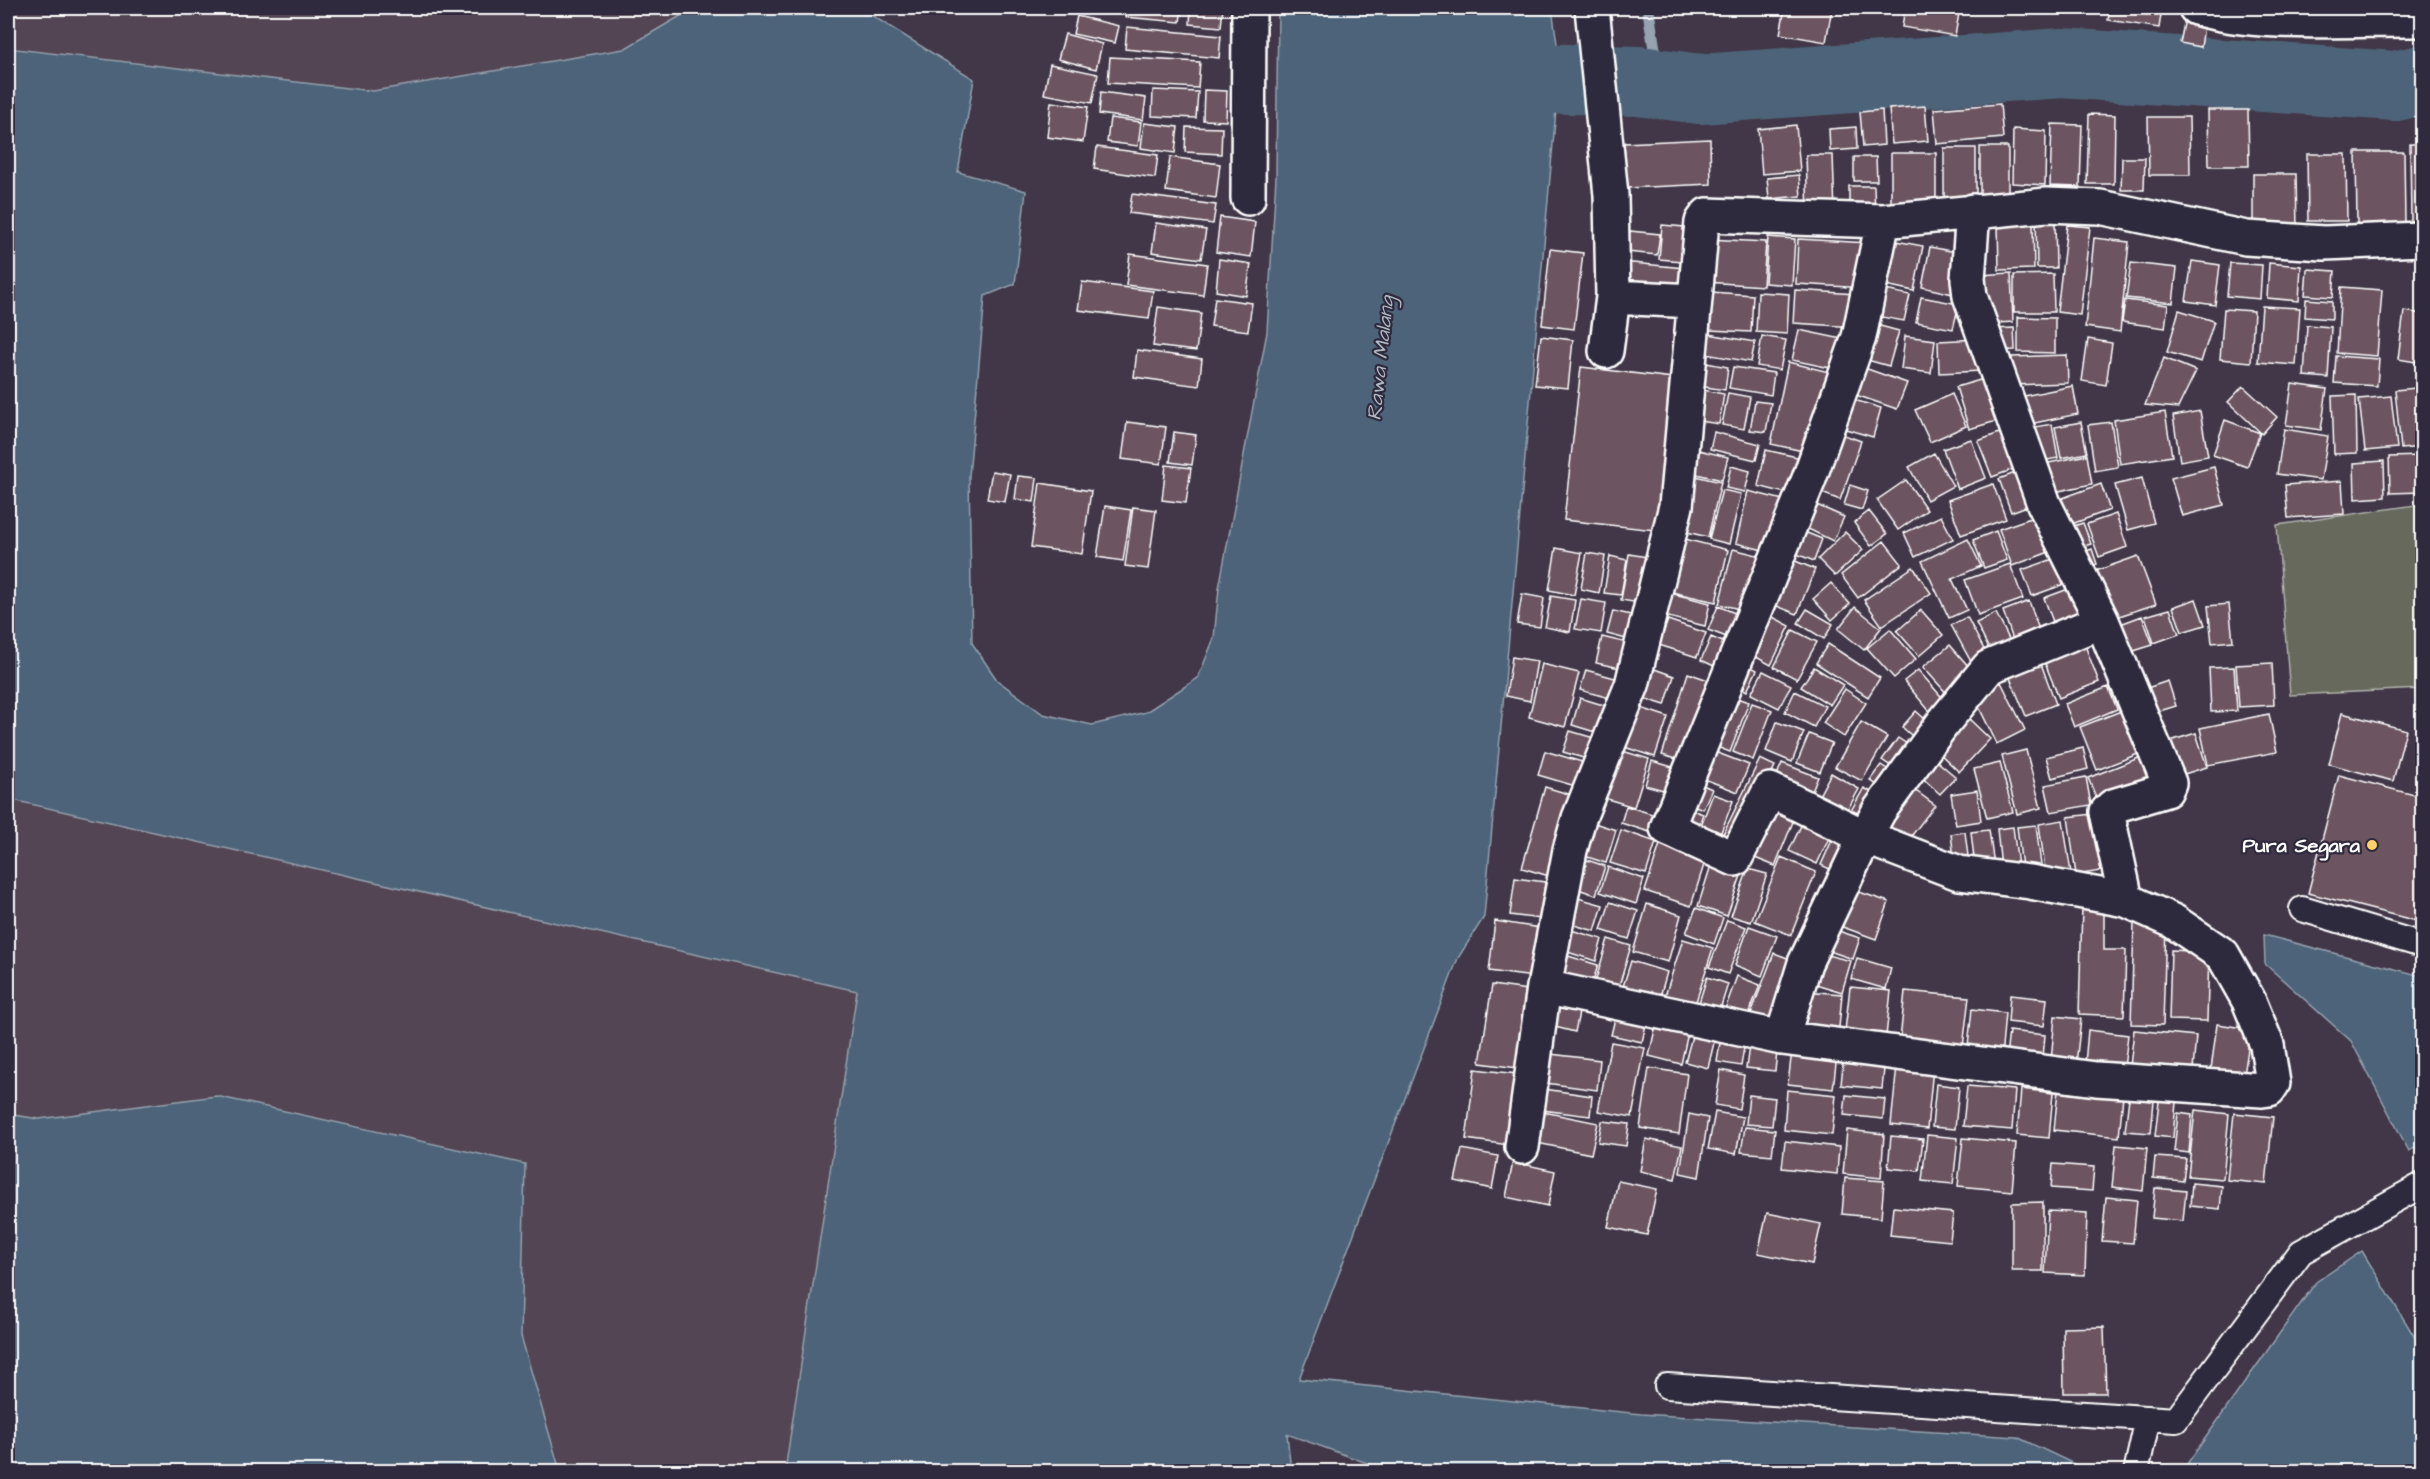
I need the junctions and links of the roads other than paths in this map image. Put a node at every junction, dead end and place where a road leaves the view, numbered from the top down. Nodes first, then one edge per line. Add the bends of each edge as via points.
1 (1249, 8) edge
2 (2196, 8) edge
3 (1592, 9) edge
4 (2422, 20) edge
5 (1248, 198) dead end
6 (1973, 211) junction
7 (1883, 221) junction
8 (2422, 240) edge
9 (1613, 297) junction
10 (1694, 301) junction
11 (1606, 351) dead end
12 (2102, 621) junction
13 (1865, 837) junction
14 (2126, 900) junction
15 (2302, 909) dead end
16 (2422, 945) edge
17 (1544, 987) junction
18 (1782, 1038) junction
19 (1522, 1148) dead end
20 (2422, 1185) edge
21 (1667, 1386) dead end
22 (2148, 1418) junction
23 (2136, 1472) edge

1 - 5 street
2 - 4 street via 2279,19
3 - 9 street via 1611,195
6 - 7 street
6 - 8 street via 2046,205 2100,207 2246,238 2324,243
6 - 12 street via 1970,296 2044,504
7 - 10 street via 1707,215 1702,222
7 - 13 street via 1859,337 1809,479 1666,826 1735,859 1770,790
9 - 10 street
9 - 11 street
10 - 17 street via 1675,513 1632,685 1573,837
12 - 13 street via 1989,667 1942,723
12 - 14 street via 2169,783 2166,790 2113,806 2107,812
13 - 14 street via 1959,873
13 - 18 street via 1805,963
14 - 18 street via 2173,921 2223,955 2267,1045 2274,1080 2269,1089 2096,1080
15 - 16 lane
17 - 18 street
17 - 19 street
20 - 22 lane via 2301,1252 2176,1420
21 - 22 lane
22 - 23 lane

